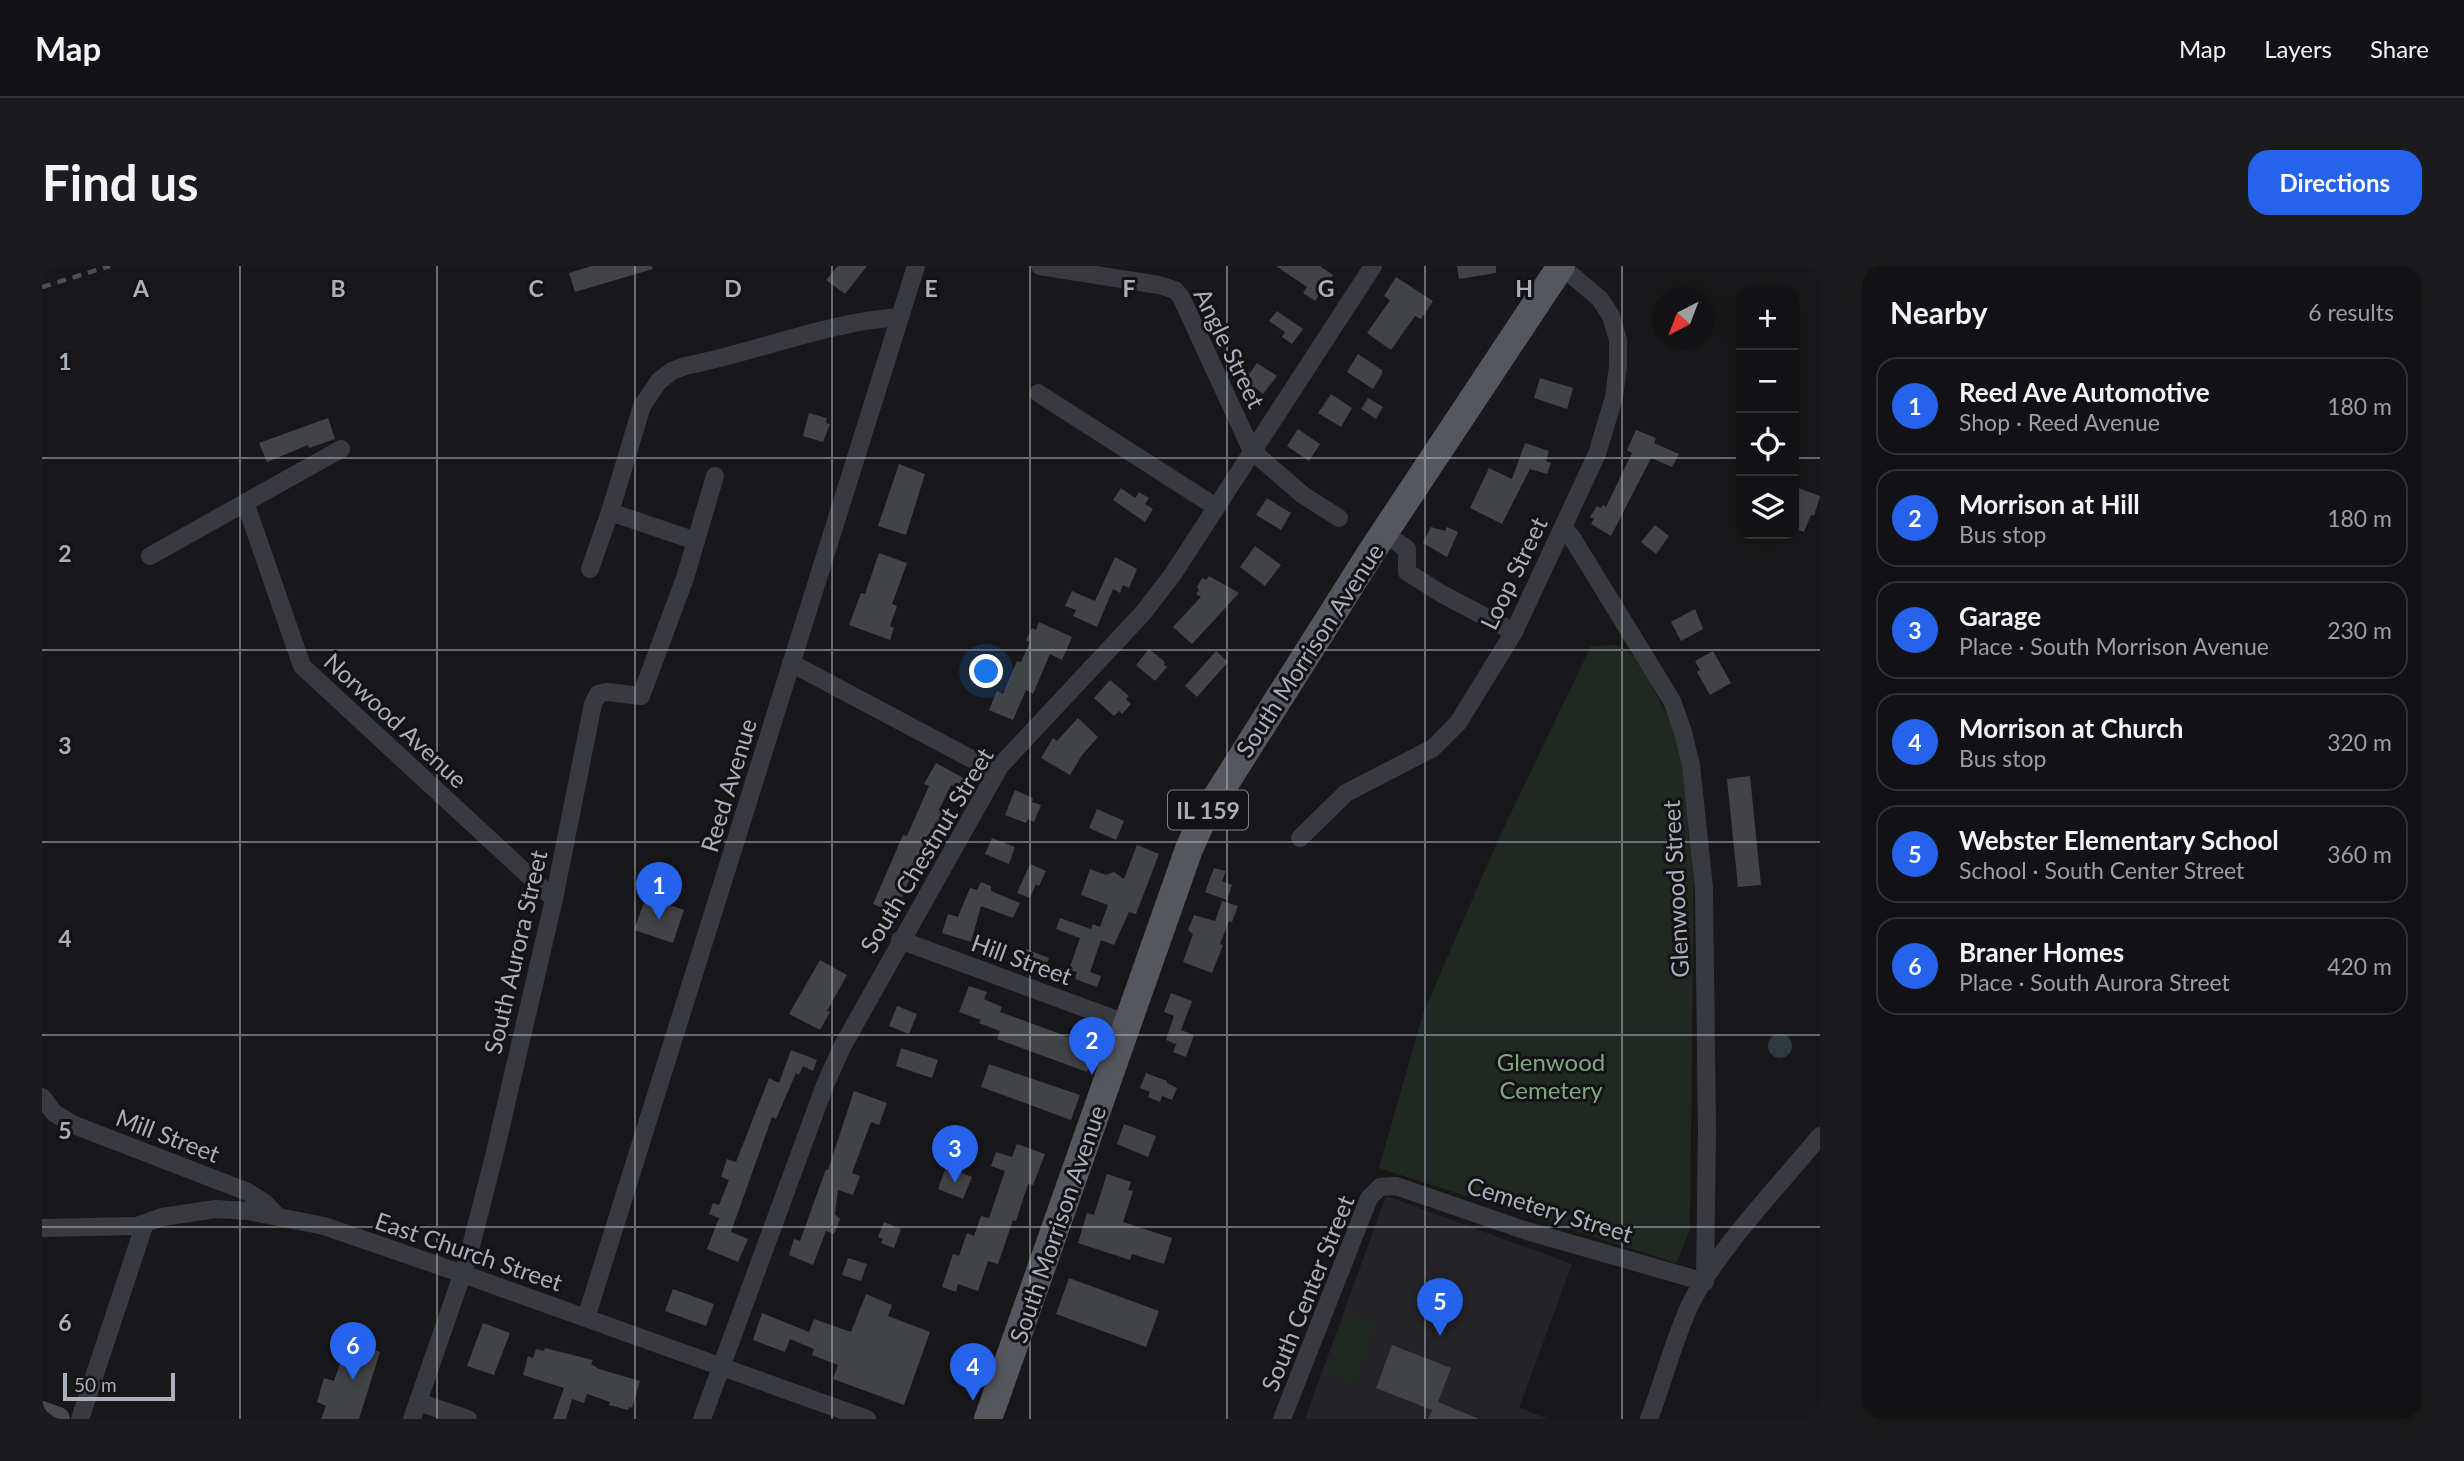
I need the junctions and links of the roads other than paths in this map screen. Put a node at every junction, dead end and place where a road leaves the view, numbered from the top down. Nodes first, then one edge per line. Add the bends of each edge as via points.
1 (916, 266) edge
2 (1040, 266) edge
3 (1373, 266) edge
4 (1561, 266) edge
5 (900, 317) junction
6 (1038, 393) dead end
7 (341, 449) dead end
8 (1252, 451) junction
9 (715, 476) dead end
10 (245, 502) junction
11 (1216, 507) junction
12 (610, 512) junction
13 (1339, 518) dead end
14 (1563, 529) junction
15 (1384, 533) junction
16 (696, 541) junction
17 (150, 556) dead end
18 (590, 569) dead end
19 (1514, 632) junction
20 (791, 663) junction
21 (996, 772) junction
22 (1300, 838) dead end
23 (554, 899) junction
24 (900, 940) junction
25 (1128, 1024) junction
26 (42, 1097) edge
27 (1820, 1136) edge
28 (1380, 1187) joint
29 (278, 1217) junction
30 (145, 1223) junction
31 (42, 1228) edge
32 (463, 1273) junction
33 (1705, 1282) junction
34 (586, 1318) junction
35 (722, 1368) junction
36 (418, 1402) junction
37 (42, 1413) edge
38 (58, 1419) edge
39 (80, 1419) edge
40 (412, 1419) edge
41 (468, 1419) edge
42 (702, 1419) edge
43 (867, 1419) edge
44 (988, 1419) edge
45 (1282, 1419) edge
46 (1649, 1419) edge

1 - 5 street, Reed Avenue
2 - 8 street, Angle Street via 1175,290
3 - 8 street, South Chestnut Street
4 - 14 street, Loop Street via 1600,299 1618,340 1614,397 1597,454
4 - 15 main road, South Morrison Avenue / IL 159
5 - 12 street via 843,326 672,371 650,391 642,406
5 - 20 street, Reed Avenue
6 - 11 street
7 - 10 street
8 - 11 street, South Chestnut Street
8 - 13 street, Angle Street via 1303,495
9 - 16 street, South Aurora Street
10 - 17 street
10 - 23 street, Norwood Avenue via 302,666
11 - 21 street, South Chestnut Street via 1143,613
12 - 16 street
12 - 18 street
14 - 19 street, Loop Street
14 - 33 street, Glenwood Street via 1672,701 1691,765 1704,888
15 - 19 street via 1407,549 1407,572
15 - 25 main road, South Morrison Avenue / IL 159 via 1202,820
16 - 23 street, South Aurora Street via 641,696 607,692 598,694 593,704
19 - 22 street, Loop Street via 1458,723 1433,748 1346,793
20 - 21 street
20 - 34 street, Reed Avenue
21 - 24 street, South Chestnut Street
23 - 32 street, South Aurora Street
24 - 25 street, Hill Street
24 - 35 street, South Chestnut Street via 825,1085
25 - 44 main road, South Morrison Avenue / IL 159
26 - 29 street, Mill Street via 54,1113 75,1125 248,1192
27 - 33 street
28 - 33 street, Cemetery Street via 1396,1186 1527,1231
28 - 45 street, South Center Street via 1354,1233
29 - 30 street, East Church Street via 216,1209
29 - 32 street, East Church Street via 324,1226
30 - 31 street, East Church Street
30 - 39 street
32 - 34 street, East Church Street
32 - 36 street, South Aurora Street
33 - 46 street via 1689,1308
34 - 35 street, East Church Street
35 - 42 street, South Chestnut Street
35 - 43 street, East Church Street
36 - 40 street, South Aurora Street
36 - 41 street
37 - 38 street

